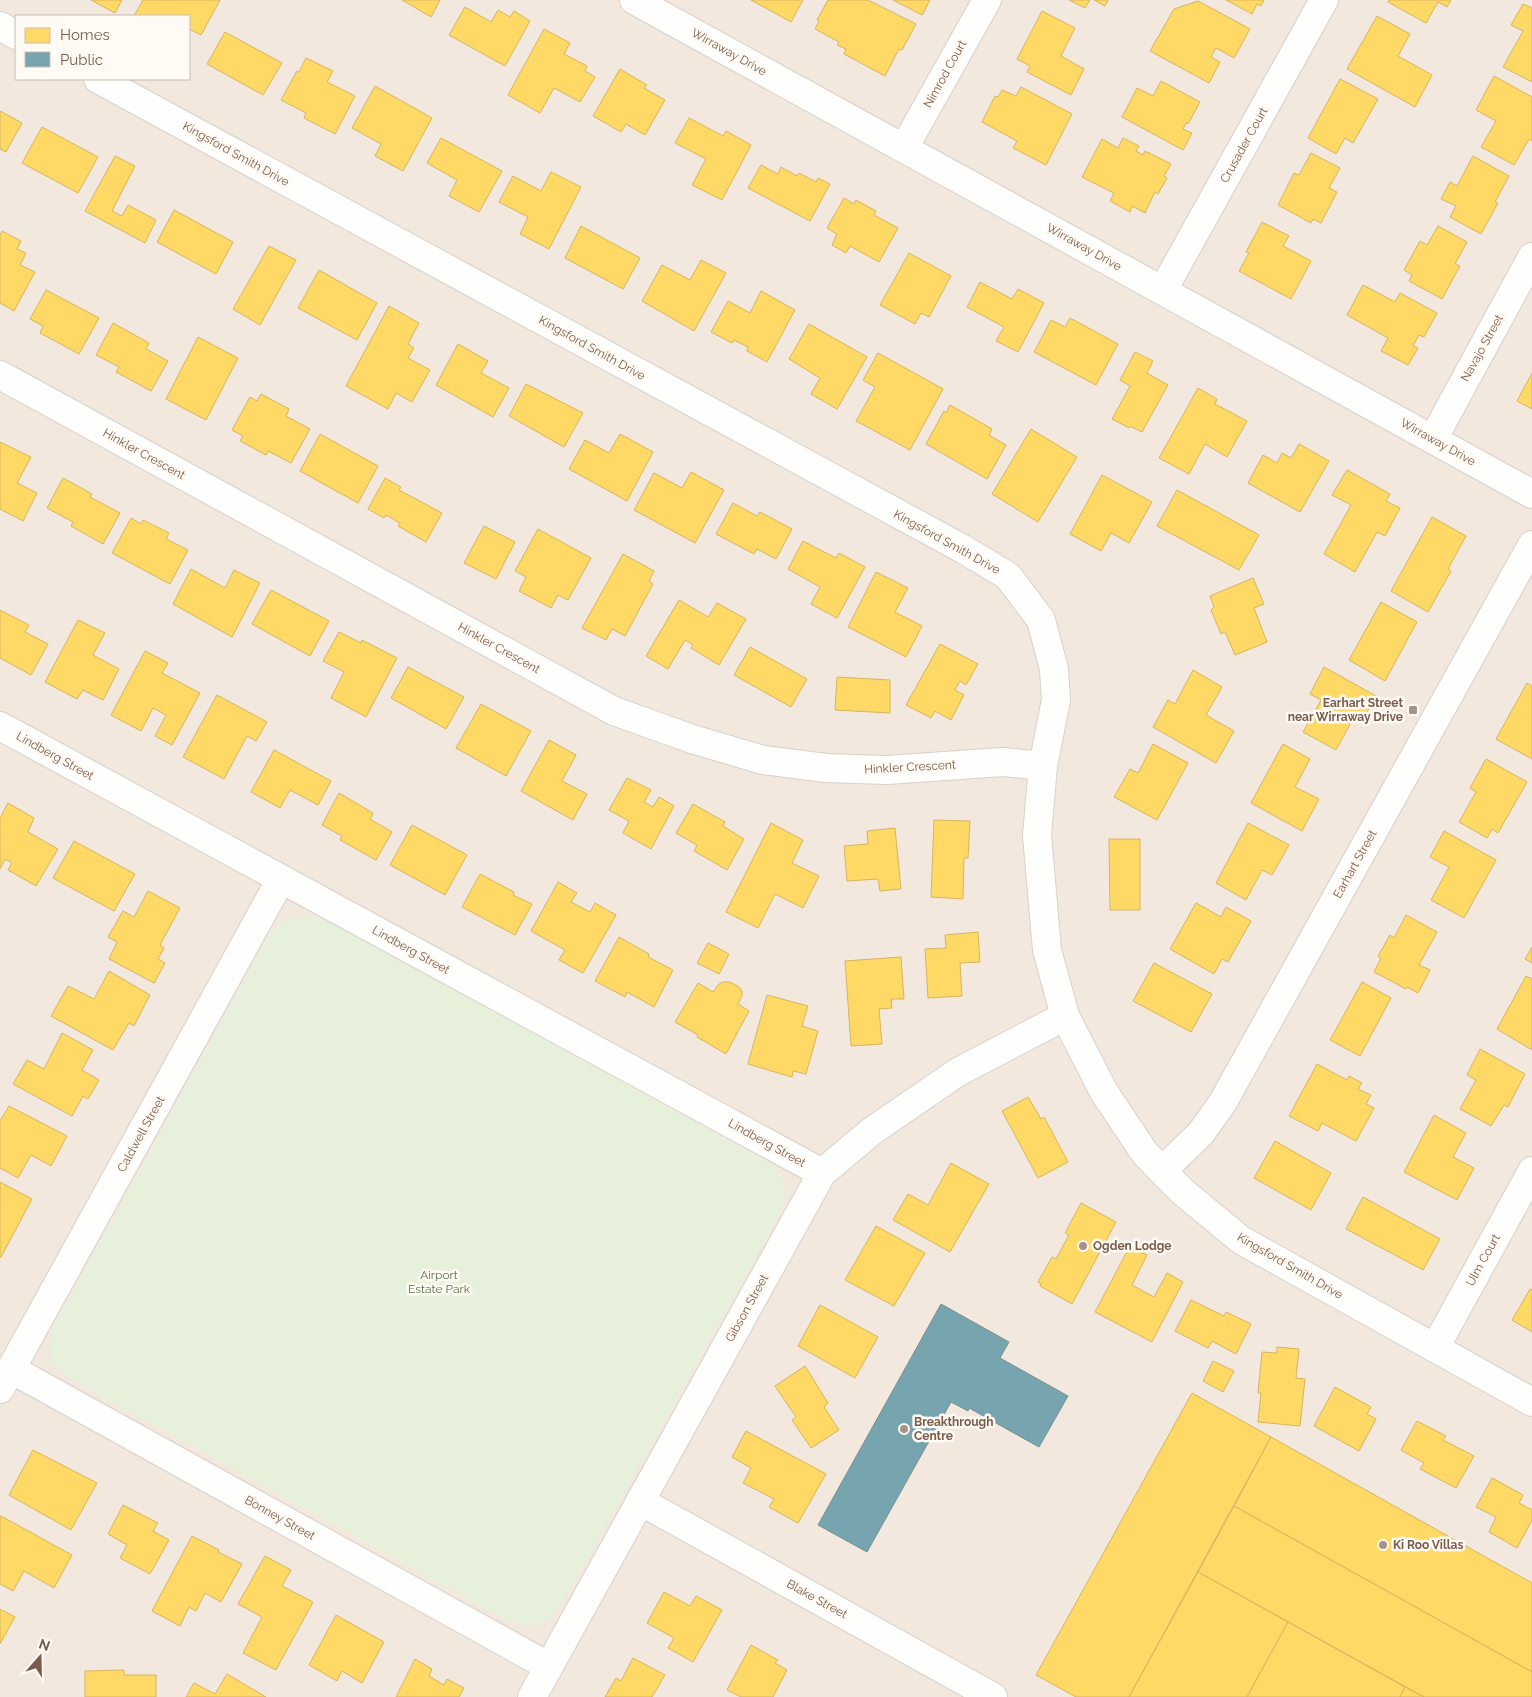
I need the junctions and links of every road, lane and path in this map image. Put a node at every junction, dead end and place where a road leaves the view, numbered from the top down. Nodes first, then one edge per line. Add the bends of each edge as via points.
1 (986, 0) edge
2 (1324, 0) edge
3 (644, 2) edge
4 (0, 26) edge
5 (15, 34) edge
6 (100, 80) edge
7 (904, 148) junction
8 (1532, 257) edge
9 (1163, 290) junction
10 (0, 375) edge
11 (1433, 438) junction
12 (1532, 494) edge
13 (1532, 545) edge
14 (0, 726) edge
15 (1043, 766) junction
16 (281, 879) junction
17 (1065, 1016) junction
18 (1162, 1171) junction
19 (1532, 1171) edge
20 (822, 1173) junction
21 (1435, 1348) junction
22 (6, 1379) edge
23 (1532, 1402) edge
24 (640, 1501) junction
25 (548, 1666) junction
26 (532, 1697) edge
27 (993, 1697) edge

1 - 7 street, Nimrod Court
2 - 9 street, Crusader Court
3 - 7 street, Wirraway Drive
4 - 5 street
6 - 15 street, Kingsford Smith Drive via 1008,576 1041,620 1054,669 1056,700
7 - 9 street, Wirraway Drive
8 - 11 street, Navajo Street
9 - 11 street, Wirraway Drive
10 - 15 street, Hinkler Crescent via 623,714 763,760 826,768 887,770 1002,762
11 - 12 street, Wirraway Drive
13 - 18 street, Earhart Street via 1223,1102 1201,1134
14 - 16 street, Lindberg Street
15 - 17 street, Kingsford Smith Drive via 1037,835 1042,898 1047,950
16 - 20 street, Lindberg Street
16 - 22 street, Caldwell Street
17 - 18 street, Kingsford Smith Drive via 1104,1092 1144,1152
17 - 20 street, Gibson Street via 958,1072 872,1131
18 - 21 street, Kingsford Smith Drive via 1241,1240
19 - 21 street, Ulm Court
20 - 24 street, Gibson Street
21 - 23 street, Kingsford Smith Drive
22 - 25 street, Bonney Street
24 - 25 street, Gibson Street
24 - 27 street, Blake Street
25 - 26 street, Gibson Street

